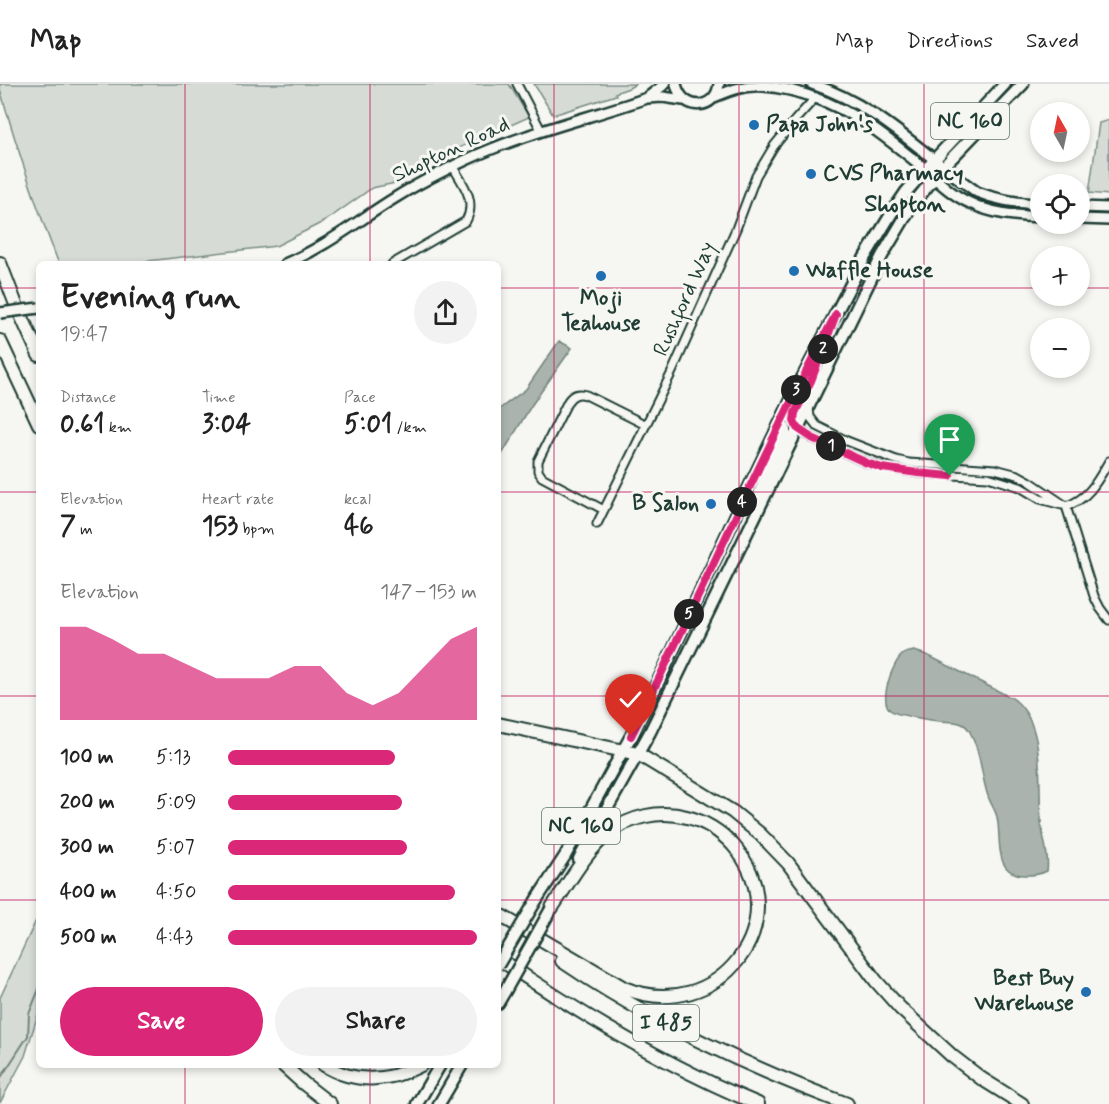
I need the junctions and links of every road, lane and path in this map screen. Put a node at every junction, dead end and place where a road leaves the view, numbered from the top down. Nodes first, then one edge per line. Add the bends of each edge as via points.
1 (517, 84) edge
2 (665, 84) edge
3 (676, 84) edge
4 (719, 84) edge
5 (812, 84) edge
6 (1005, 84) edge
7 (1023, 84) edge
8 (714, 97) junction
9 (816, 97) junction
10 (647, 98) junction
11 (683, 100) junction
12 (540, 130) junction
13 (939, 163) junction
14 (453, 167) junction
15 (930, 174) junction
16 (1030, 204) edge
17 (1090, 207) edge
18 (1109, 208) edge
19 (1030, 216) edge
20 (1090, 219) edge
21 (1109, 220) edge
22 (0, 257) edge
23 (291, 261) edge
24 (397, 261) edge
25 (0, 262) edge
26 (36, 308) edge
27 (0, 313) edge
28 (836, 314) junction
29 (36, 330) edge
30 (0, 341) edge
31 (36, 349) edge
32 (808, 405) junction
33 (36, 418) edge
34 (780, 423) junction
35 (646, 425) junction
36 (797, 428) junction
37 (1109, 461) edge
38 (1066, 506) junction
39 (604, 510) junction
40 (597, 524) dead end
41 (741, 543) junction
42 (1109, 620) edge
43 (501, 725) edge
44 (622, 751) junction
45 (638, 754) junction
46 (551, 909) junction
47 (501, 917) edge
48 (501, 917) edge
49 (501, 960) edge
50 (501, 960) edge
51 (501, 998) edge
52 (286, 1068) edge
53 (330, 1068) edge
54 (415, 1068) edge
55 (438, 1068) edge
56 (460, 1068) edge
57 (330, 1104) edge
58 (417, 1104) edge
59 (439, 1104) edge
60 (758, 1104) edge
61 (847, 1104) edge
62 (1022, 1104) edge

1 - 12 street
2 - 10 street, Shopton Road
3 - 11 street
4 - 8 street
5 - 13 street via 872,112
6 - 13 main road, NC 160
7 - 13 main road, NC 160
8 - 9 street via 754,86
8 - 11 street, Shopton Road via 700,104
9 - 15 street via 868,124
9 - 35 street, Rushford Way via 774,146 756,176 736,229
10 - 11 street, Shopton Road
10 - 12 street, Shopton Road
12 - 14 street, Shopton Road
13 - 15 main road, NC 160
13 - 16 street via 977,192 1003,201
14 - 23 street, Shopton Road
14 - 24 street via 471,201 466,221
15 - 19 street via 969,203 986,210
15 - 28 main road, NC 160 via 892,211
15 - 32 main road, NC 160 via 887,247
17 - 18 street
20 - 21 street
22 - 29 highway
25 - 31 highway
26 - 27 street, bridge
28 - 34 main road, NC 160
28 - 36 main road via 795,413
30 - 33 highway
32 - 36 main road, NC 160
32 - 38 street via 816,426 885,456 909,463 982,467 1018,475
34 - 41 main road via 785,433
34 - 44 main road, NC 160
35 - 39 street, Rushford Way
35 - 39 street via 586,395 575,395 568,401 538,461 542,477
36 - 38 street via 882,468 988,477
36 - 41 main road, NC 160
37 - 38 street via 1088,493
38 - 42 street via 1094,596
39 - 40 street, Rushford Way
41 - 45 main road, NC 160
43 - 44 highway
44 - 45 highway
44 - 49 main road, NC 160, bridge via 565,856
45 - 46 main road, NC 160
45 - 62 highway via 733,812 760,834 788,863 900,1008 952,1056
46 - 47 highway via 588,854 608,833 633,819 658,814 693,819 730,842 744,859 756,900 751,935 736,963 710,985 667,997 624,988
46 - 51 main road, NC 160, bridge
48 - 61 highway, I 485 via 587,978 657,1019 733,1057
50 - 60 highway, I 485 via 635,1044
52 - 57 highway
53 - 54 highway via 369,1079 395,1076
55 - 58 main road
56 - 59 main road

